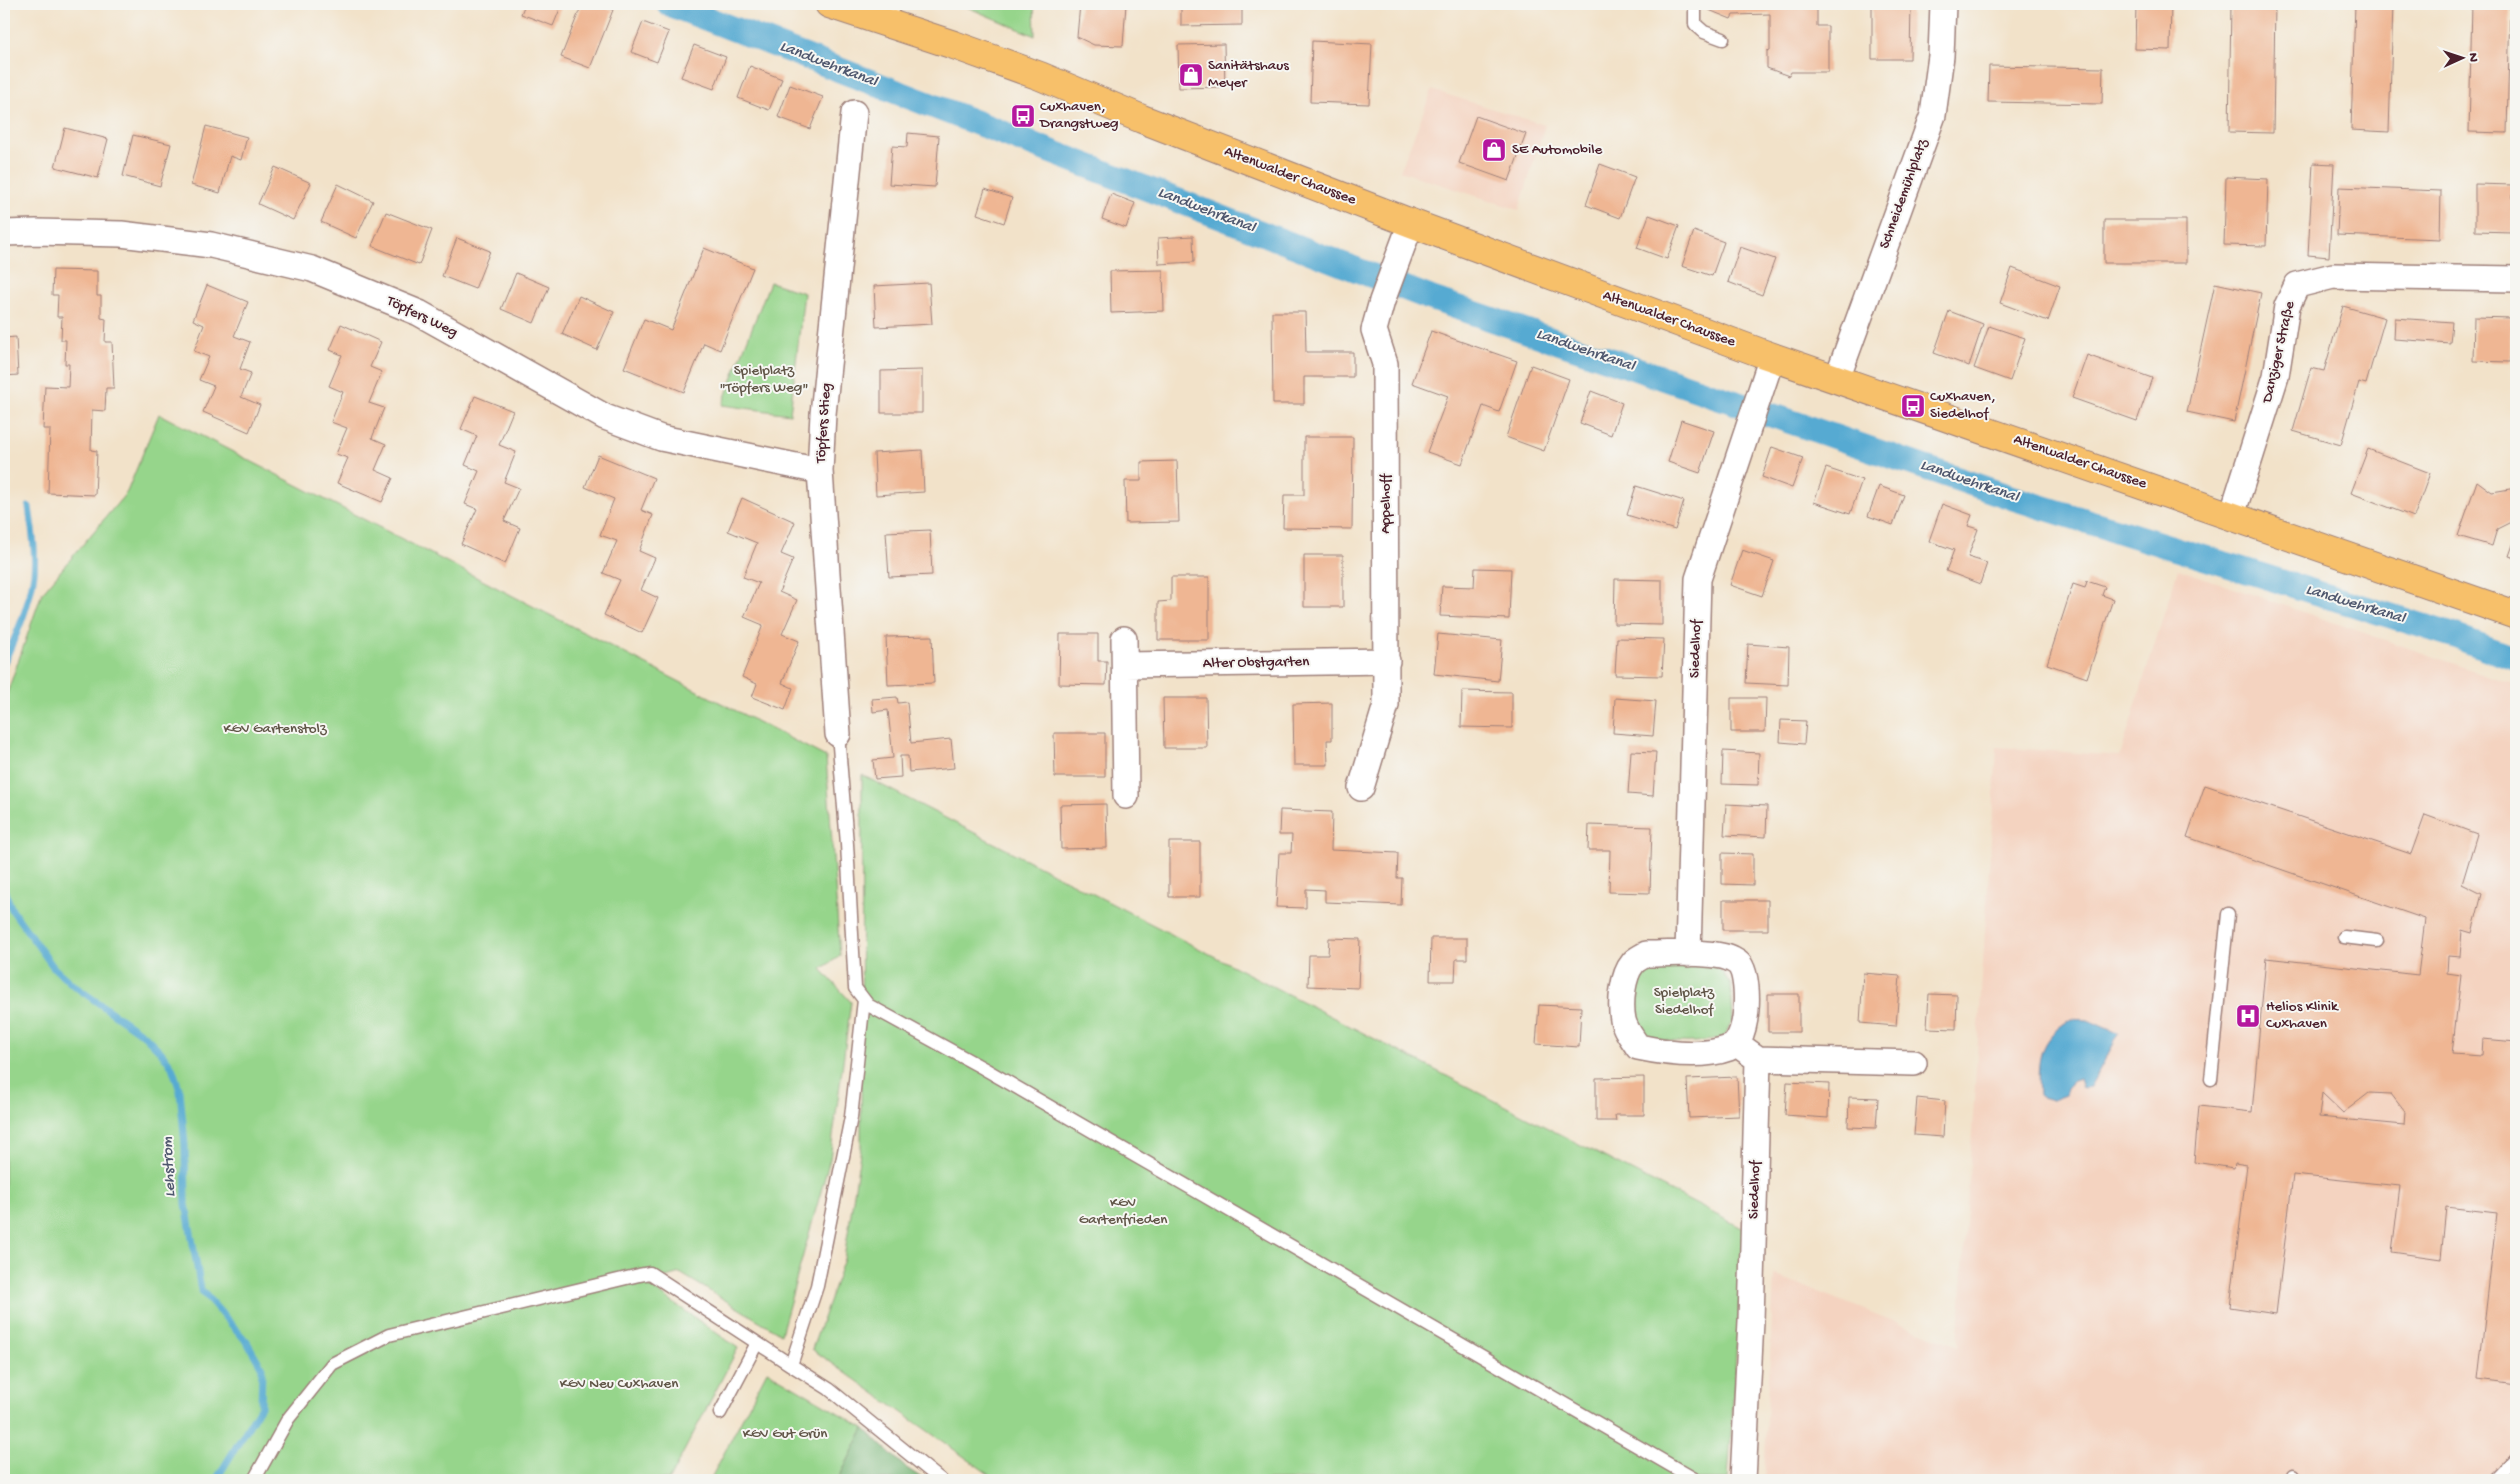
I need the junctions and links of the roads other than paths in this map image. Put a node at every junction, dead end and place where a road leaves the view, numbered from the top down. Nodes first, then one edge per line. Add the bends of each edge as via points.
1 (829, 4) edge
2 (1695, 4) edge
3 (1943, 4) edge
4 (880, 9) edge
5 (1723, 39) dead end
6 (854, 113) dead end
7 (1411, 223) junction
8 (4, 233) edge
9 (2516, 279) edge
10 (1772, 357) junction
11 (1837, 379) junction
12 (820, 471) junction
13 (2232, 515) junction
14 (2516, 615) edge
15 (1124, 639) dead end
16 (1387, 661) junction
17 (1125, 665) junction
18 (838, 734) joint
19 (1361, 788) dead end
20 (1126, 796) dead end
21 (2228, 914) dead end
22 (2344, 937) dead end
23 (2377, 941) dead end
24 (1688, 954) junction
25 (864, 1000) junction
26 (1736, 1044) junction
27 (1758, 1059) junction
28 (1914, 1063) dead end
29 (2211, 1079) dead end
30 (757, 1343) junction
31 (791, 1366) junction
32 (720, 1413) dead end
33 (2516, 1458) edge
34 (254, 1480) edge
35 (941, 1480) edge
36 (1696, 1480) edge
37 (1742, 1480) edge
38 (2496, 1480) edge

1 - 4 main road, Altenwalder Chaussee
2 - 5 lane via 1695,24 1704,32
3 - 11 street, Schneidemühlplatz via 1941,56 1933,116
4 - 7 main road, Altenwalder Chaussee via 1142,119
6 - 12 street, Töpfers Stieg
7 - 10 main road, Altenwalder Chaussee
7 - 16 street, Appelhoff via 1374,330 1385,364
8 - 12 street, Töpfers Weg via 121,234 211,245 312,268 420,313 605,417 661,438
9 - 13 street, Danziger Straße via 2334,276 2297,285 2287,306 2276,376
10 - 11 main road, Altenwalder Chaussee
10 - 24 street, Siedelhof via 1698,579
11 - 13 main road, Altenwalder Chaussee
12 - 18 street, Töpfers Stieg
13 - 14 main road, Altenwalder Chaussee
15 - 17 street
16 - 17 street, Alter Obstgarten
16 - 19 street, Appelhoff via 1386,705
17 - 20 street
18 - 25 lane via 855,988
21 - 29 lane
22 - 23 lane
24 - 26 street via 1731,958 1741,966 1746,983 1745,1014
24 - 26 street via 1646,954 1633,962 1626,975 1622,995 1623,1019 1628,1032 1638,1047 1656,1051 1698,1053 1730,1048
25 - 31 lane via 849,1126 817,1286
25 - 36 lane
26 - 27 street
27 - 28 street
27 - 37 street, Siedelhof via 1751,1321
30 - 31 lane
30 - 32 lane
30 - 34 lane via 650,1273 389,1335 332,1364 288,1419
31 - 35 lane via 829,1389
33 - 38 lane

